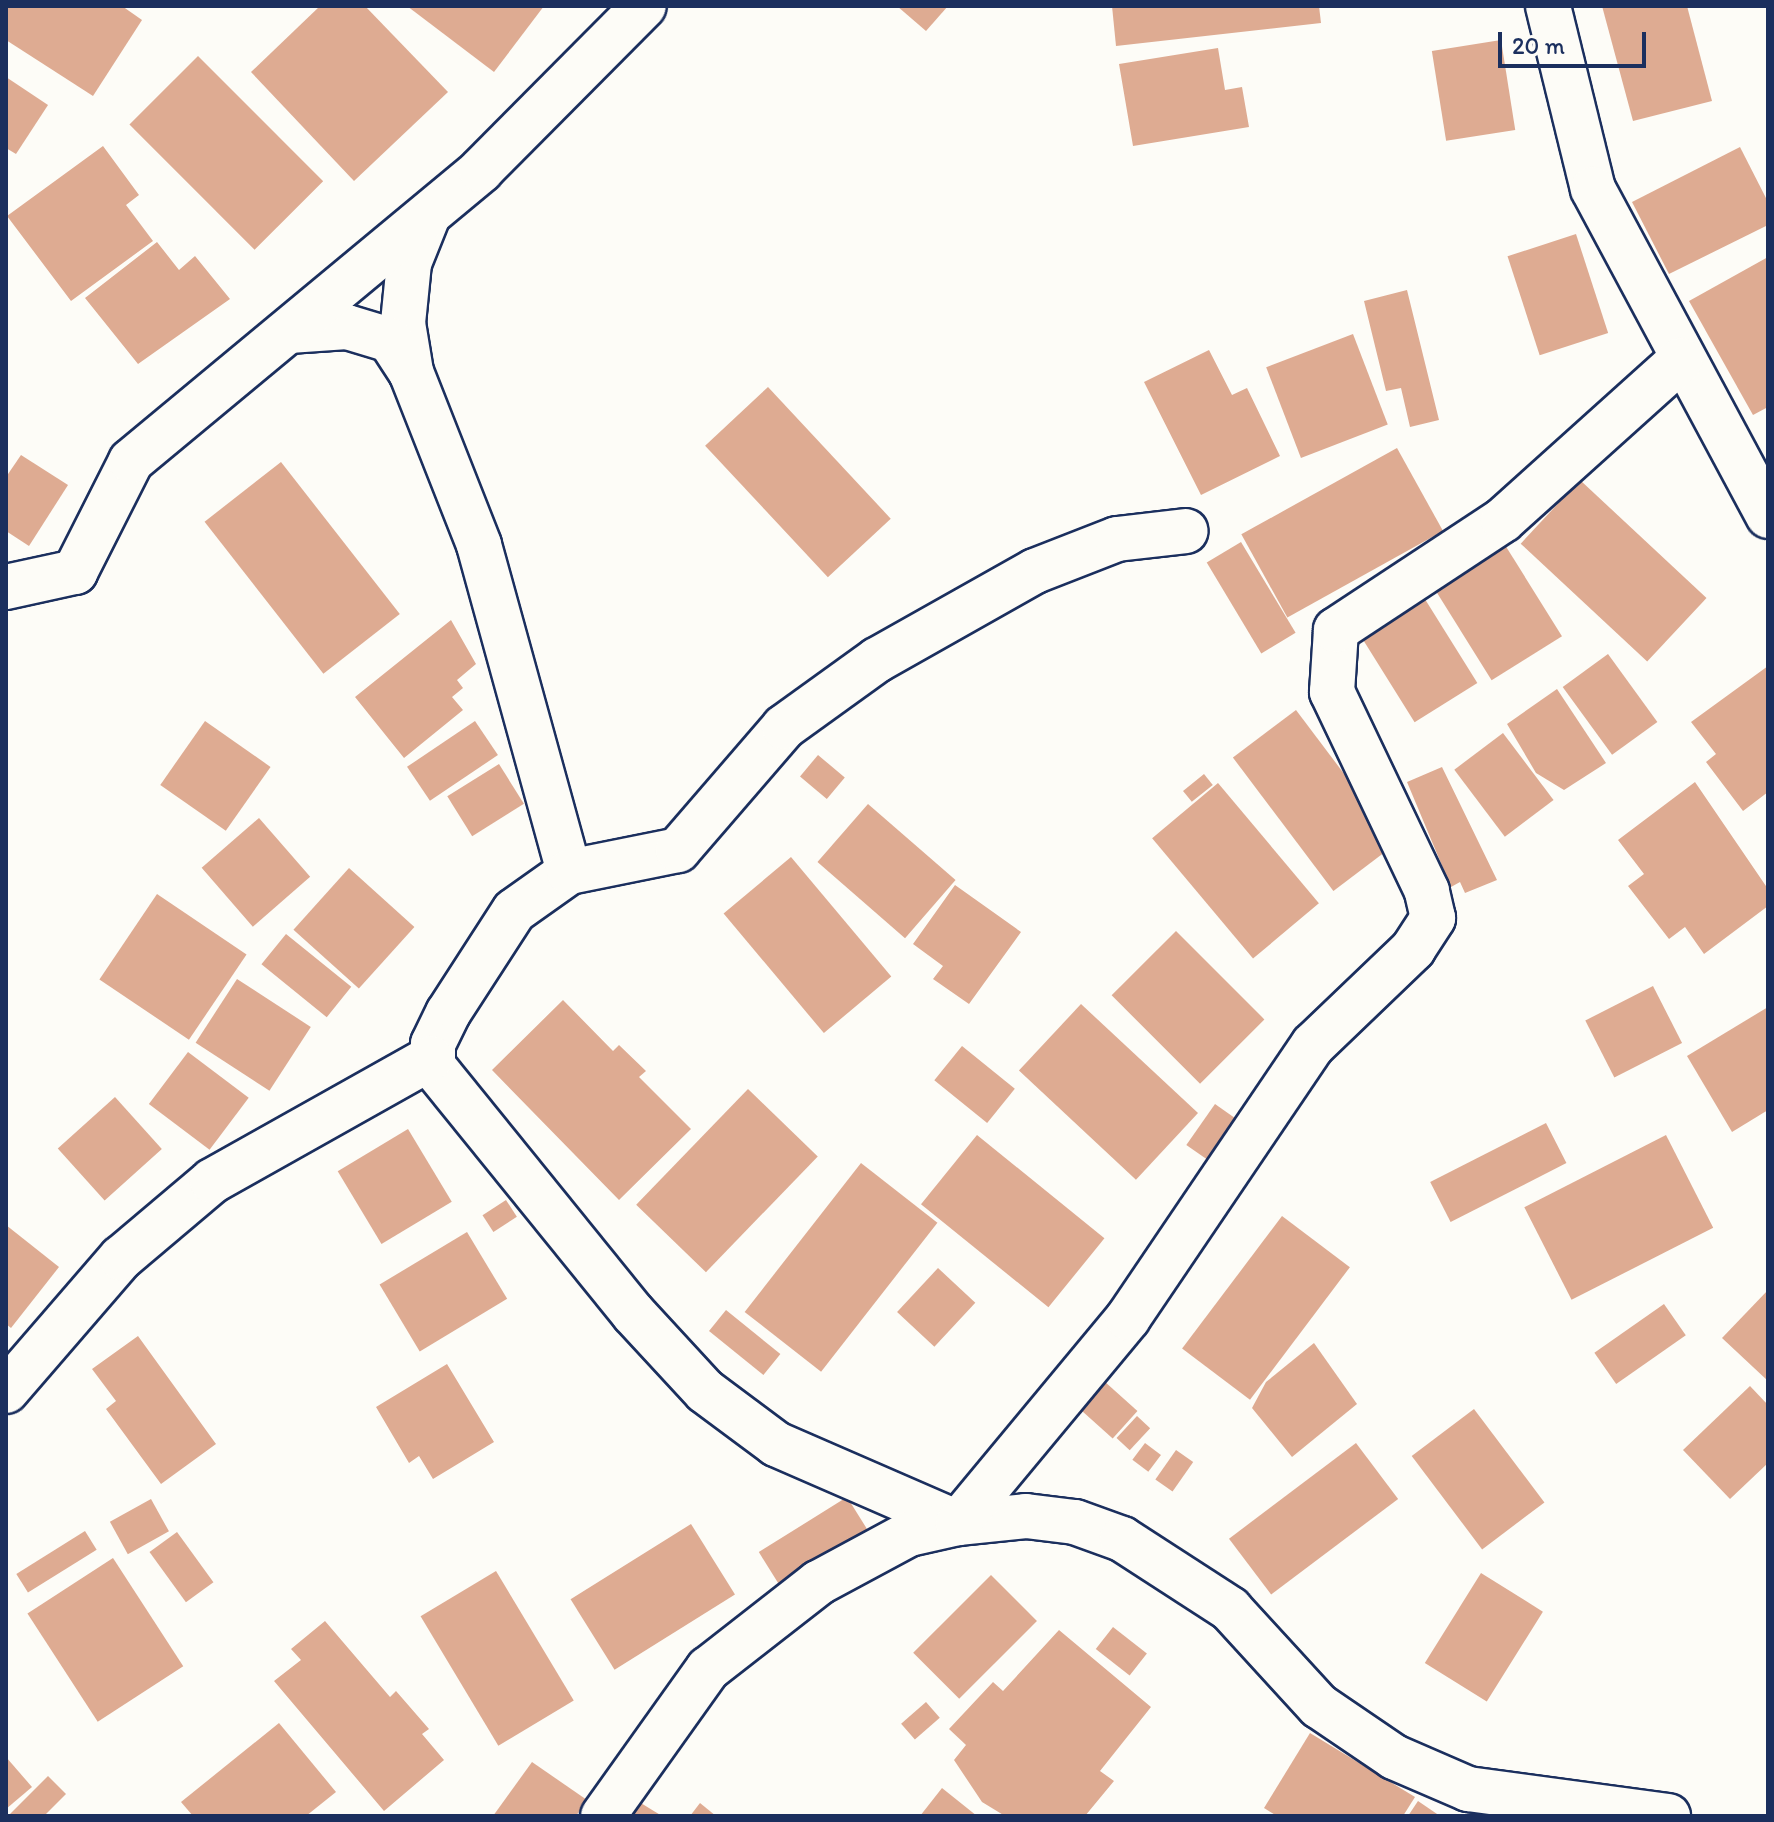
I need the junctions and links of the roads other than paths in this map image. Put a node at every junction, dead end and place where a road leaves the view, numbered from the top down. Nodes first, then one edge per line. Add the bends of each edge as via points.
1 (644, 6) edge
2 (1548, 6) edge
3 (427, 218) junction
4 (289, 331) junction
5 (1681, 360) junction
6 (411, 372) junction
7 (1768, 516) edge
8 (1186, 531) dead end
9 (6, 587) edge
10 (569, 872) junction
11 (431, 1058) junction
12 (6, 1391) edge
13 (958, 1523) junction
14 (603, 1816) edge
15 (1668, 1816) edge

1 - 3 street
2 - 5 street via 1593,189
3 - 4 street
3 - 6 street via 406,293
4 - 6 street via 347,327 390,340
4 - 9 street via 131,461 75,572
5 - 7 street
5 - 13 street via 1503,520 1336,630 1332,692 1427,891 1433,918 1413,949 1313,1045 1128,1318
6 - 10 street via 479,545
8 - 10 street via 1117,539 1035,571 877,660 784,727 678,850
10 - 11 street via 514,911 448,1013
11 - 12 street via 212,1181 121,1258
11 - 13 street via 705,1391 776,1444
13 - 14 street via 909,1534 818,1583 708,1669
13 - 15 street via 1026,1516 1075,1522 1122,1539 1230,1609 1319,1706 1394,1757 1468,1789

